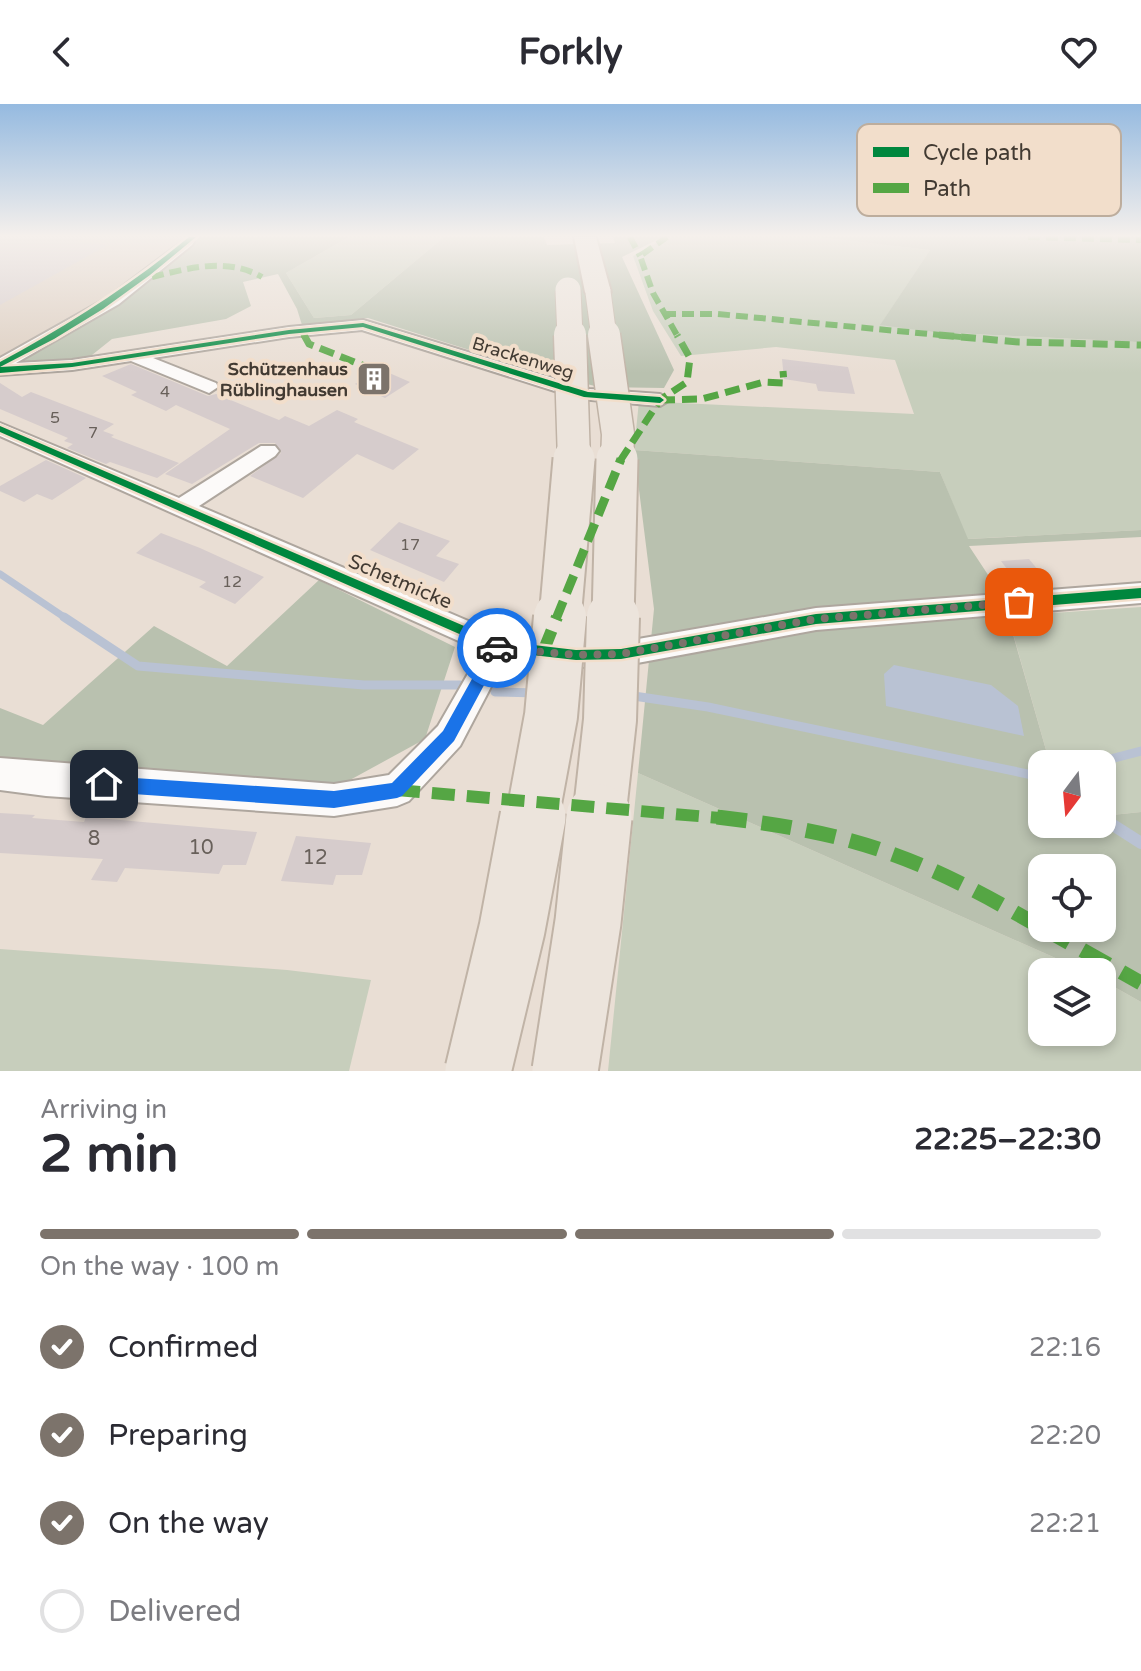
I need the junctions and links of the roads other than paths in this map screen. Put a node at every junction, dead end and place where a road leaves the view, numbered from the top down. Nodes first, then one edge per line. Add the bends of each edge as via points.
1 (140, 282) edge
2 (576, 282) edge
3 (576, 282) edge
4 (131, 355) junction
5 (0, 368) edge
6 (209, 387) dead end
7 (660, 400) dead end
8 (0, 429) edge
9 (268, 451) dead end
10 (179, 509) junction
11 (1141, 593) edge
12 (498, 646) junction
13 (0, 774) edge
14 (478, 1071) edge
15 (565, 1071) edge

1 - 5 street
2 - 14 highway, bridge via 575,444 551,716 512,929
3 - 15 highway, bridge via 618,434 610,720
4 - 5 street, Brackenweg
4 - 6 street
4 - 7 street, Brackenweg via 342,324 381,328 587,395
8 - 10 street, Schetmicke
9 - 10 street
10 - 12 street, Schetmicke
11 - 12 street, Schetmicke via 816,619 621,654
12 - 13 street via 449,736 397,790 334,800

